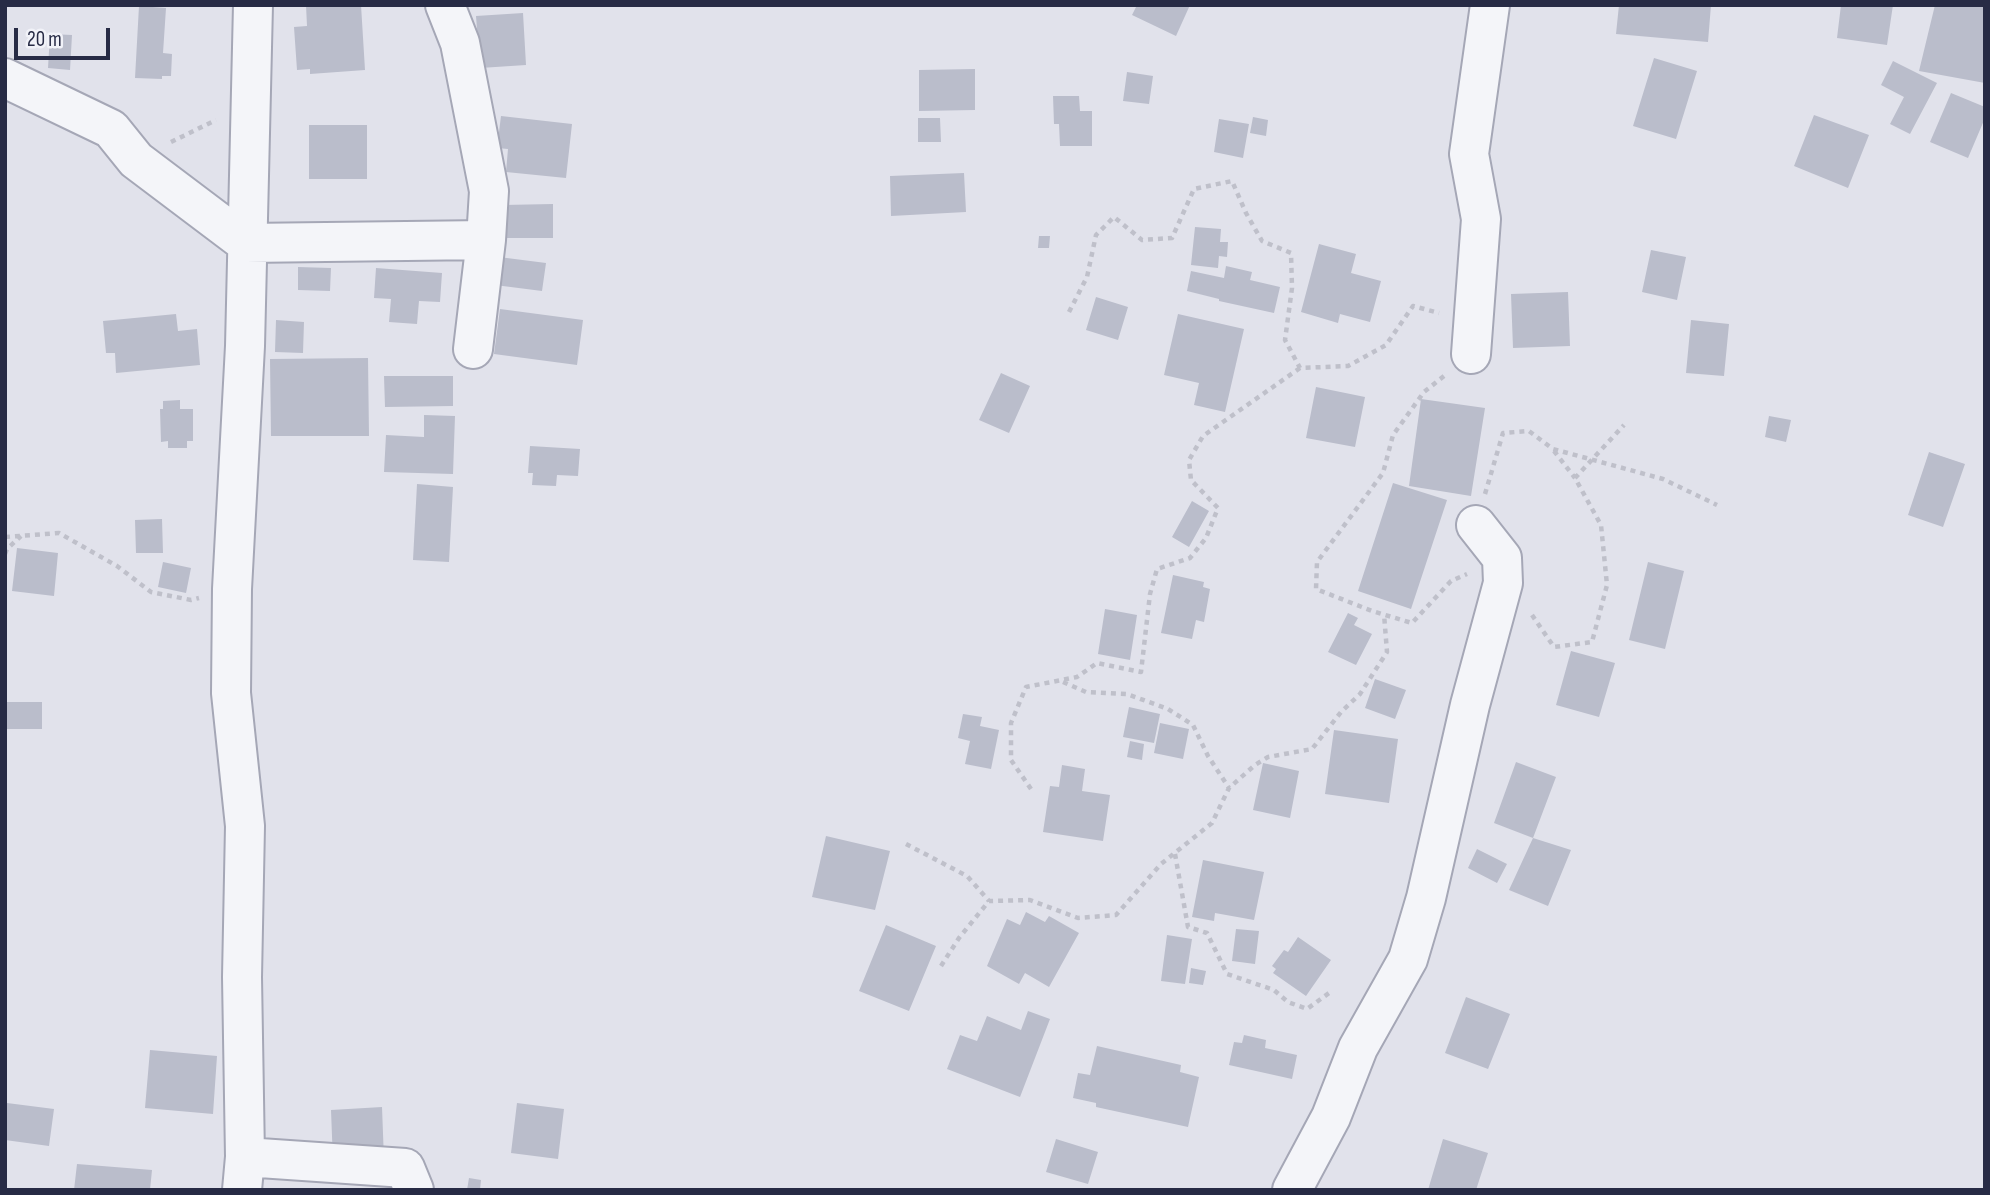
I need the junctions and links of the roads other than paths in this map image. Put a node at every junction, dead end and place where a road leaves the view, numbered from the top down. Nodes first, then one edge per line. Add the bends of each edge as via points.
1 (253, 5) edge
2 (445, 5) edge
3 (1490, 5) edge
4 (5, 78) edge
5 (486, 240) junction
6 (246, 243) junction
7 (473, 349) dead end
8 (1471, 354) road end
9 (1476, 525) road end
10 (244, 1173) edge
11 (414, 1190) edge
12 (1292, 1190) edge

1 - 6 street
2 - 5 street via 460,43 489,191
3 - 8 street via 1469,154 1481,219
4 - 6 street via 111,130 136,160
5 - 6 street
5 - 7 street
6 - 10 street via 231,693 245,826
9 - 12 street via 1502,570 1426,898 1408,959 1358,1048 1331,1117
10 - 11 street via 405,1168

